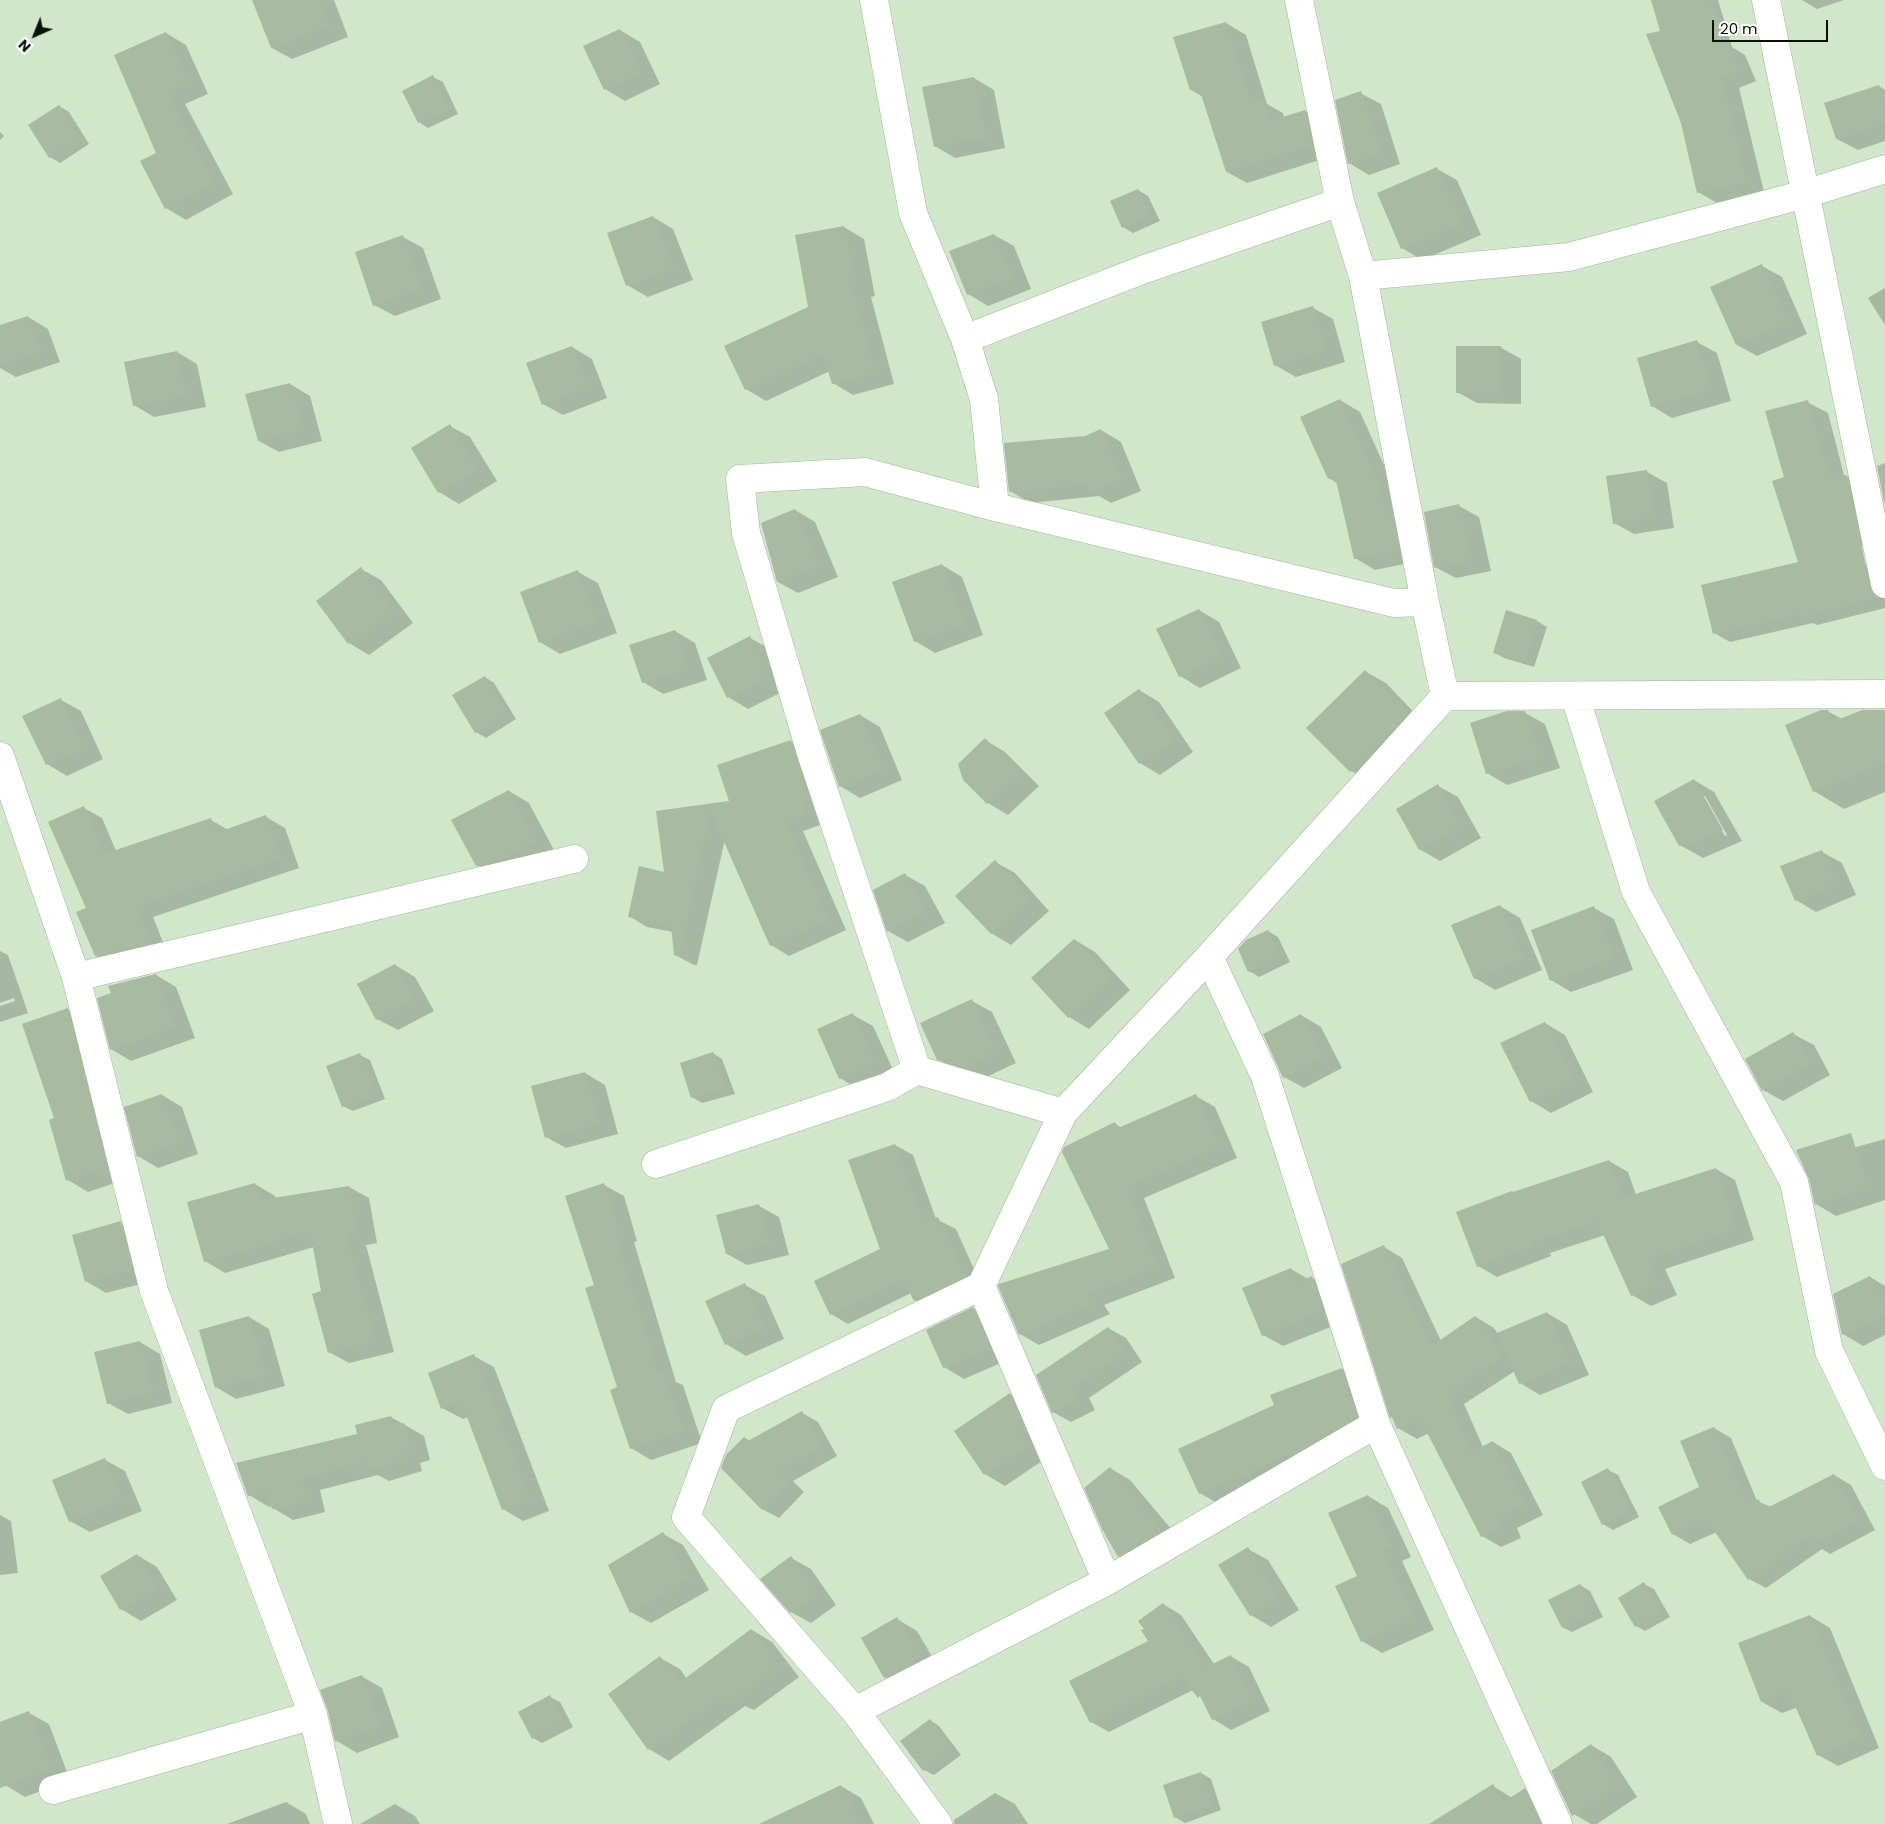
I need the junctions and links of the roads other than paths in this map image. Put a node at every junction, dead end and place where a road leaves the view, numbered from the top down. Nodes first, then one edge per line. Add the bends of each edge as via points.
1 (874, 0) edge
2 (1299, 0) edge
3 (1766, 0) edge
4 (1885, 169) edge
5 (1805, 194) junction
6 (1340, 202) junction
7 (1363, 276) junction
8 (965, 340) junction
9 (995, 507) junction
10 (1885, 584) edge
11 (1425, 602) junction
12 (1885, 694) edge
13 (1445, 696) junction
14 (1575, 696) junction
15 (0, 756) edge
16 (574, 859) dead end
17 (1208, 957) junction
18 (76, 977) junction
19 (917, 1070) junction
20 (1063, 1113) junction
21 (656, 1164) dead end
22 (981, 1286) junction
23 (1376, 1424) junction
24 (1885, 1466) edge
25 (1107, 1581) junction
26 (856, 1711) junction
27 (313, 1715) junction
28 (53, 1790) dead end
29 (338, 1824) edge
30 (938, 1824) edge
31 (1558, 1824) edge

1 - 8 street via 913,213
2 - 6 street
3 - 5 street
4 - 5 street
5 - 7 street via 1569,257
5 - 10 street
6 - 7 street
6 - 8 street via 1142,270
7 - 11 street
8 - 9 street via 984,398
9 - 11 street via 1394,603
9 - 19 street via 864,472 740,478 746,533 810,753
11 - 13 street
12 - 14 street
13 - 14 street
13 - 17 street
14 - 24 street via 1636,892 1794,1182 1828,1351
15 - 18 street
16 - 18 street
17 - 20 street
17 - 23 street via 1265,1076
18 - 27 street via 154,1291
19 - 20 street
19 - 21 street via 887,1087
20 - 22 street
22 - 25 street
22 - 26 street via 726,1409 686,1517
23 - 25 street
23 - 31 street
25 - 26 street
26 - 30 street
27 - 28 street
27 - 29 street

